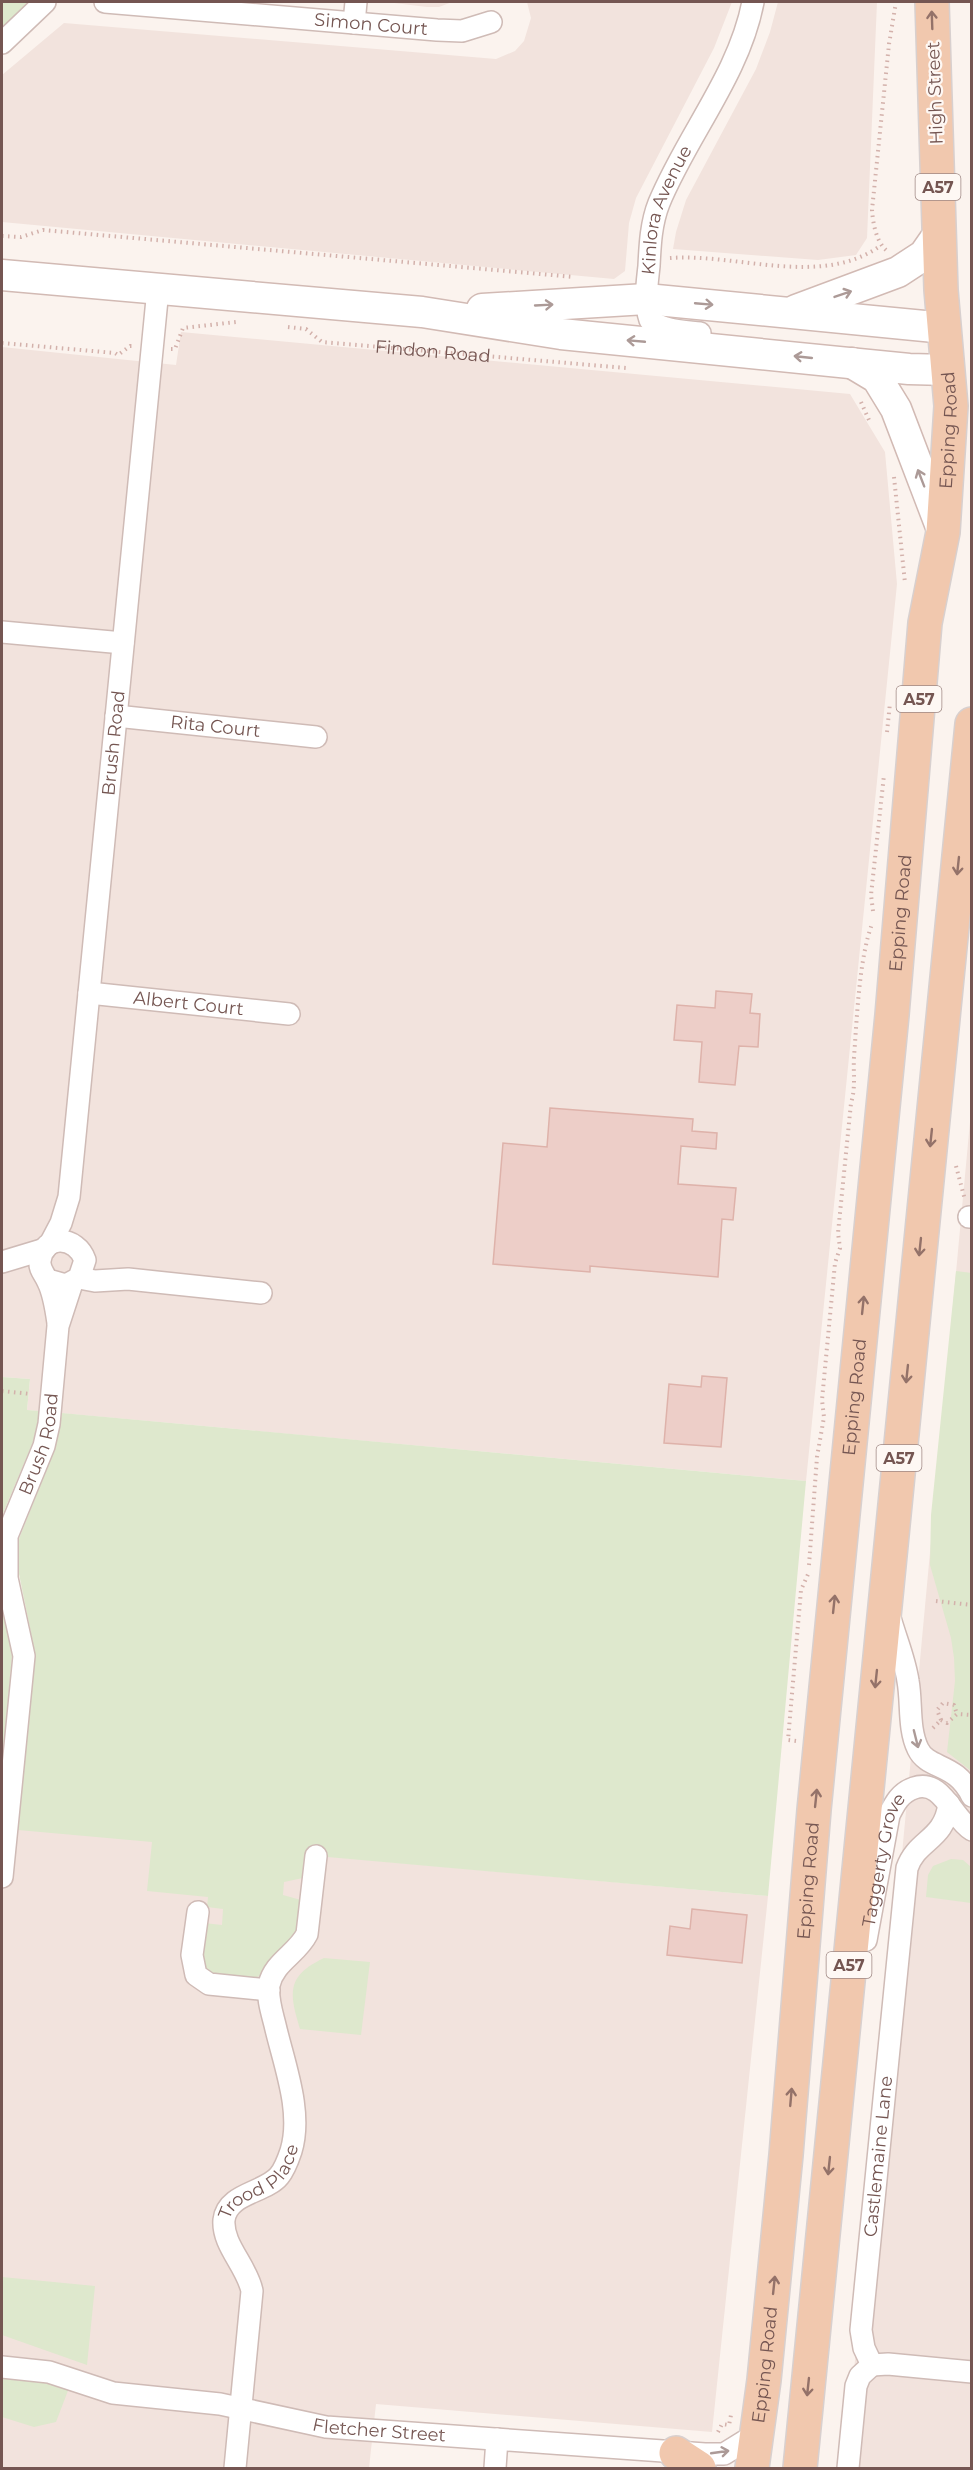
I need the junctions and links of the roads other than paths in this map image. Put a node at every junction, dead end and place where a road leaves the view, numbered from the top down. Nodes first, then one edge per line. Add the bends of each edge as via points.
1 (45, 2) edge
2 (105, 2) edge
3 (356, 2) edge
4 (753, 2) edge
5 (932, 2) edge
6 (491, 22) dead end
7 (354, 23) junction
8 (2, 43) edge
9 (940, 232) junction
10 (2, 275) edge
11 (158, 289) junction
12 (646, 299) junction
13 (423, 312) junction
14 (788, 313) junction
15 (958, 328) edge
16 (757, 353) junction
17 (849, 362) junction
18 (959, 370) edge
19 (943, 532) junction
20 (2, 632) edge
21 (123, 643) junction
22 (116, 716) junction
23 (972, 724) edge
24 (316, 737) dead end
25 (89, 993) junction
26 (289, 1014) dead end
27 (69, 1197) junction
28 (47, 1246) junction
29 (2, 1262) edge
30 (2, 1266) edge
31 (78, 1267) junction
32 (46, 1278) junction
33 (261, 1293) dead end
34 (58, 1326) junction
35 (885, 1600) junction
36 (972, 1796) edge
37 (949, 1804) junction
38 (972, 1830) edge
39 (972, 1838) edge
40 (926, 1845) junction
41 (3, 1852) edge
42 (316, 1856) dead end
43 (2, 1878) edge
44 (198, 1911) dead end
45 (269, 1990) junction
46 (837, 2088) junction
47 (872, 2365) junction
48 (2, 2367) edge
49 (972, 2372) edge
50 (242, 2409) junction
51 (758, 2433) junction
52 (497, 2439) junction
53 (688, 2461) edge
54 (235, 2469) edge
55 (495, 2469) edge
56 (752, 2469) edge
57 (800, 2469) edge
58 (848, 2469) edge

1 - 8 street
2 - 7 street, Simon Court
3 - 7 street
4 - 12 street, Kinlora Avenue via 735,57 659,204 652,228
9 -> 5 main road, High Street / A57
6 - 7 street, Simon Court via 462,31
14 -> 9 main road via 898,272 924,255
9 - 15 main road, High Street / A57
10 - 11 main road, Findon Road
11 - 13 main road, Findon Road
11 - 21 street, Brush Road
13 -> 12 main road, Findon Road
12 -> 14 main road, Findon Road
12 - 16 street, Kinlora Avenue via 650,320 658,326 730,340
16 -> 13 main road, Findon Road via 561,334
14 - 15 main road, Findon Road
15 - 18 main road, Epping Road / A57
17 -> 16 main road, Findon Road
17 - 18 main road, Findon Road
19 -> 17 main road via 886,418 877,378
18 - 19 main road, Epping Road / A57
51 -> 19 main road, Epping Road / A57 via 821,1743 899,772
20 - 21 street
21 - 22 street, Brush Road
22 - 24 street, Rita Court
22 - 25 street, Brush Road
23 -> 35 main road, A57
25 - 26 street, Albert Court
25 - 27 street, Brush Road
27 - 28 street, Brush Road via 61,1223
27 - 31 street, Brush Road
28 - 29 street
28 - 31 street via 64,1240
28 - 32 street via 40,1262
30 - 32 street
31 - 32 street via 60,1285
31 - 33 street via 103,1281 128,1279
31 - 34 street, Brush Road
32 - 34 street, Brush Road
34 - 41 street, Brush Road via 44,1446 7,1536 7,1578 24,1656
35 -> 36 street via 908,1680 919,1751 928,1760 956,1773
35 -> 46 main road, A57
37 - 38 street, Taggerty Grove via 962,1824
37 - 40 street, Castlemaine Lane via 947,1821
37 - 46 street, Taggerty Grove via 935,1789 920,1786 902,1795 889,1815
39 - 40 street
40 - 47 street, Castlemaine Lane via 910,1859 904,1894 861,2330
41 - 43 street, Brush Road
42 - 45 street via 307,1934 273,1974
44 - 45 street via 192,1955 196,1975 209,1984
45 - 50 street, Trood Place via 294,2131 290,2154 280,2175 234,2202 224,2220 229,2243 252,2291
46 -> 57 main road, A57
47 - 49 street
47 - 58 street via 856,2386
48 - 50 street, Fletcher Street via 49,2372 112,2393
50 - 52 street, Fletcher Street via 326,2427
50 - 54 street
53 -> 51 street, Fletcher Street via 724,2454
51 - 56 main road, Epping Road
52 - 53 street, Fletcher Street
52 - 55 street

